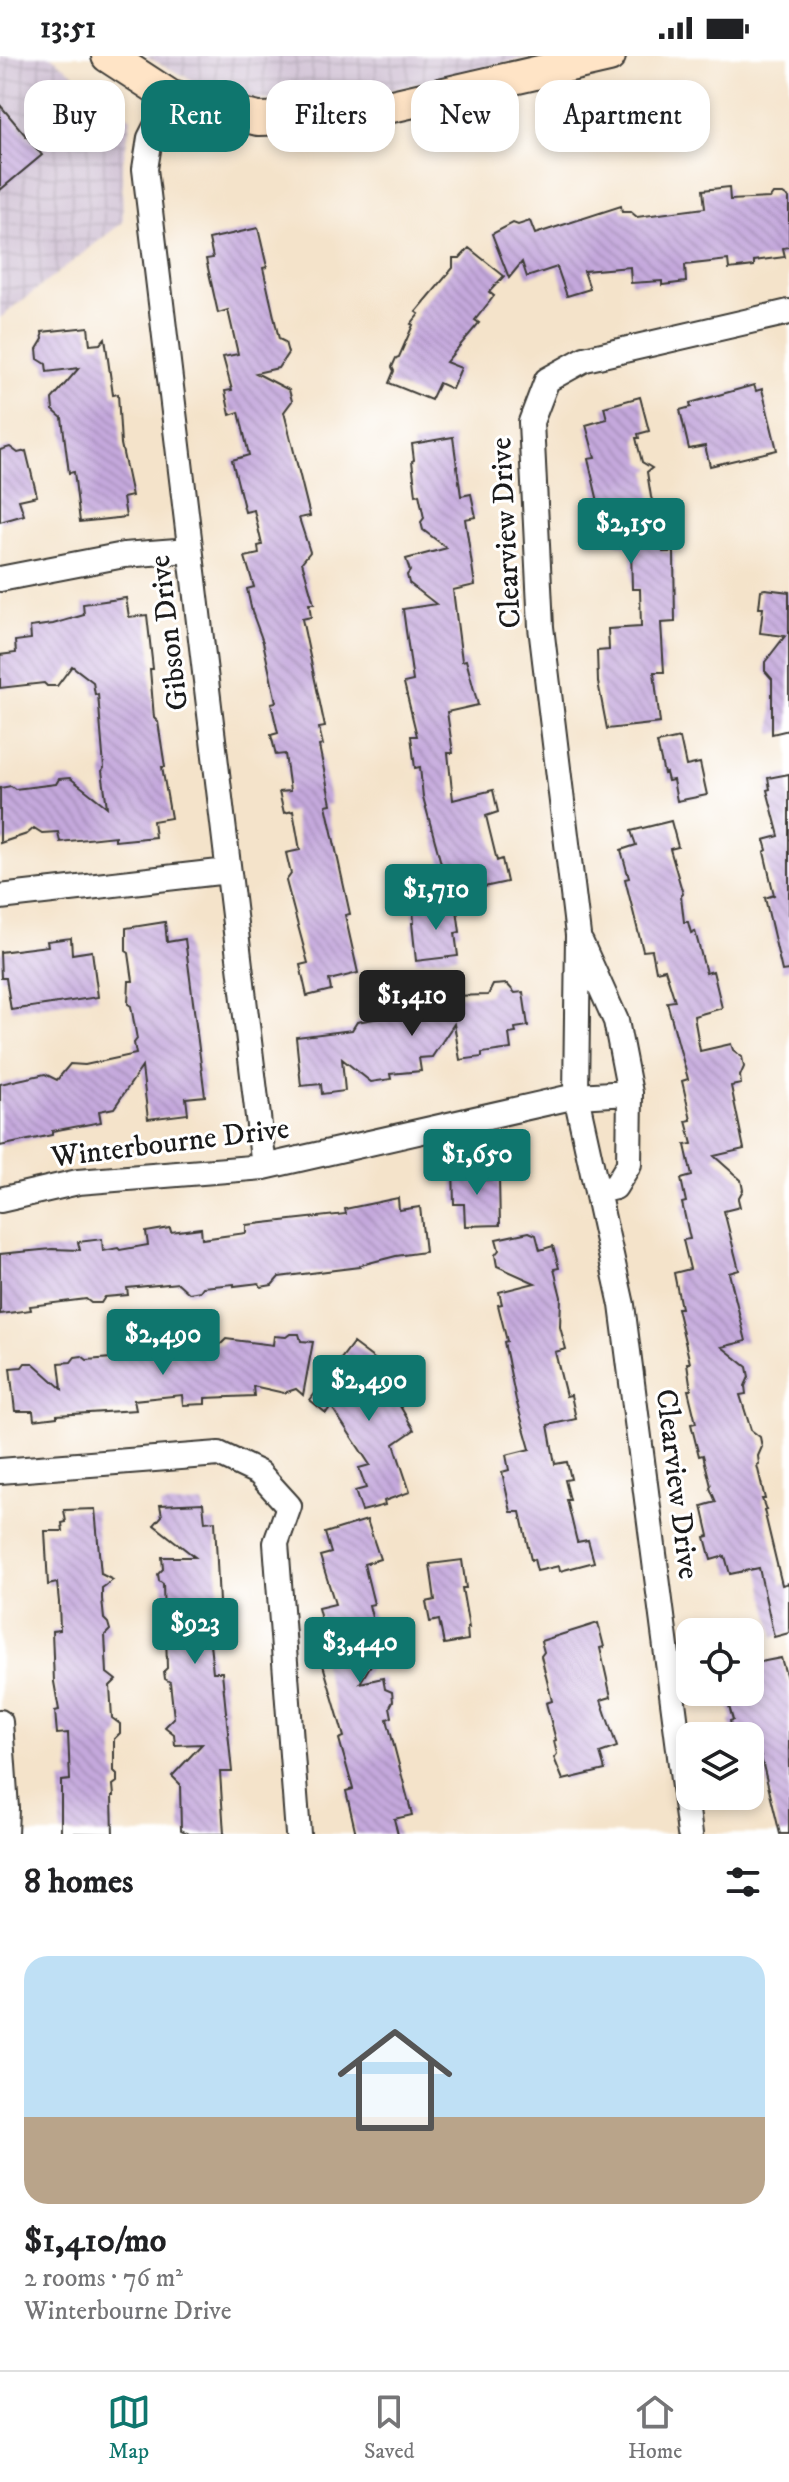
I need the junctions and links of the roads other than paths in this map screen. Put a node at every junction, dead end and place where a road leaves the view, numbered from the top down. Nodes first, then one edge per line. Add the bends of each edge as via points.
1 (108, 56) edge
2 (609, 56) edge
3 (145, 80) edge
4 (250, 117) edge
5 (148, 152) edge
6 (789, 312) edge
7 (190, 550) junction
8 (0, 579) edge
9 (228, 871) junction
10 (0, 897) edge
11 (578, 935) junction
12 (630, 1093) junction
13 (576, 1096) junction
14 (264, 1167) junction
15 (598, 1191) junction
16 (0, 1200) edge
17 (0, 1471) edge
18 (0, 1722) edge
19 (3, 1808) edge
20 (5, 1834) edge
21 (298, 1834) edge
22 (690, 1834) edge

1 - 3 street
2 - 4 street via 344,117
5 - 7 street, Gibson Drive via 145,169
6 - 11 street, Clearview Drive via 585,359 547,380 531,422 541,627
7 - 8 street via 124,555
7 - 9 street, Gibson Drive
9 - 10 street
9 - 14 street, Gibson Drive
11 - 12 street, Clearview Drive via 616,1021
11 - 13 street, Clearview Drive
12 - 13 street, Winterbourne Drive
12 - 15 street, Clearview Drive via 629,1164 615,1187
13 - 14 street, Winterbourne Drive
13 - 15 street, Clearview Drive
14 - 16 street, Winterbourne Drive via 78,1182
15 - 22 street, Clearview Drive via 622,1305
17 - 21 street via 219,1454 259,1473 289,1506 276,1543
18 - 19 street
19 - 20 street

